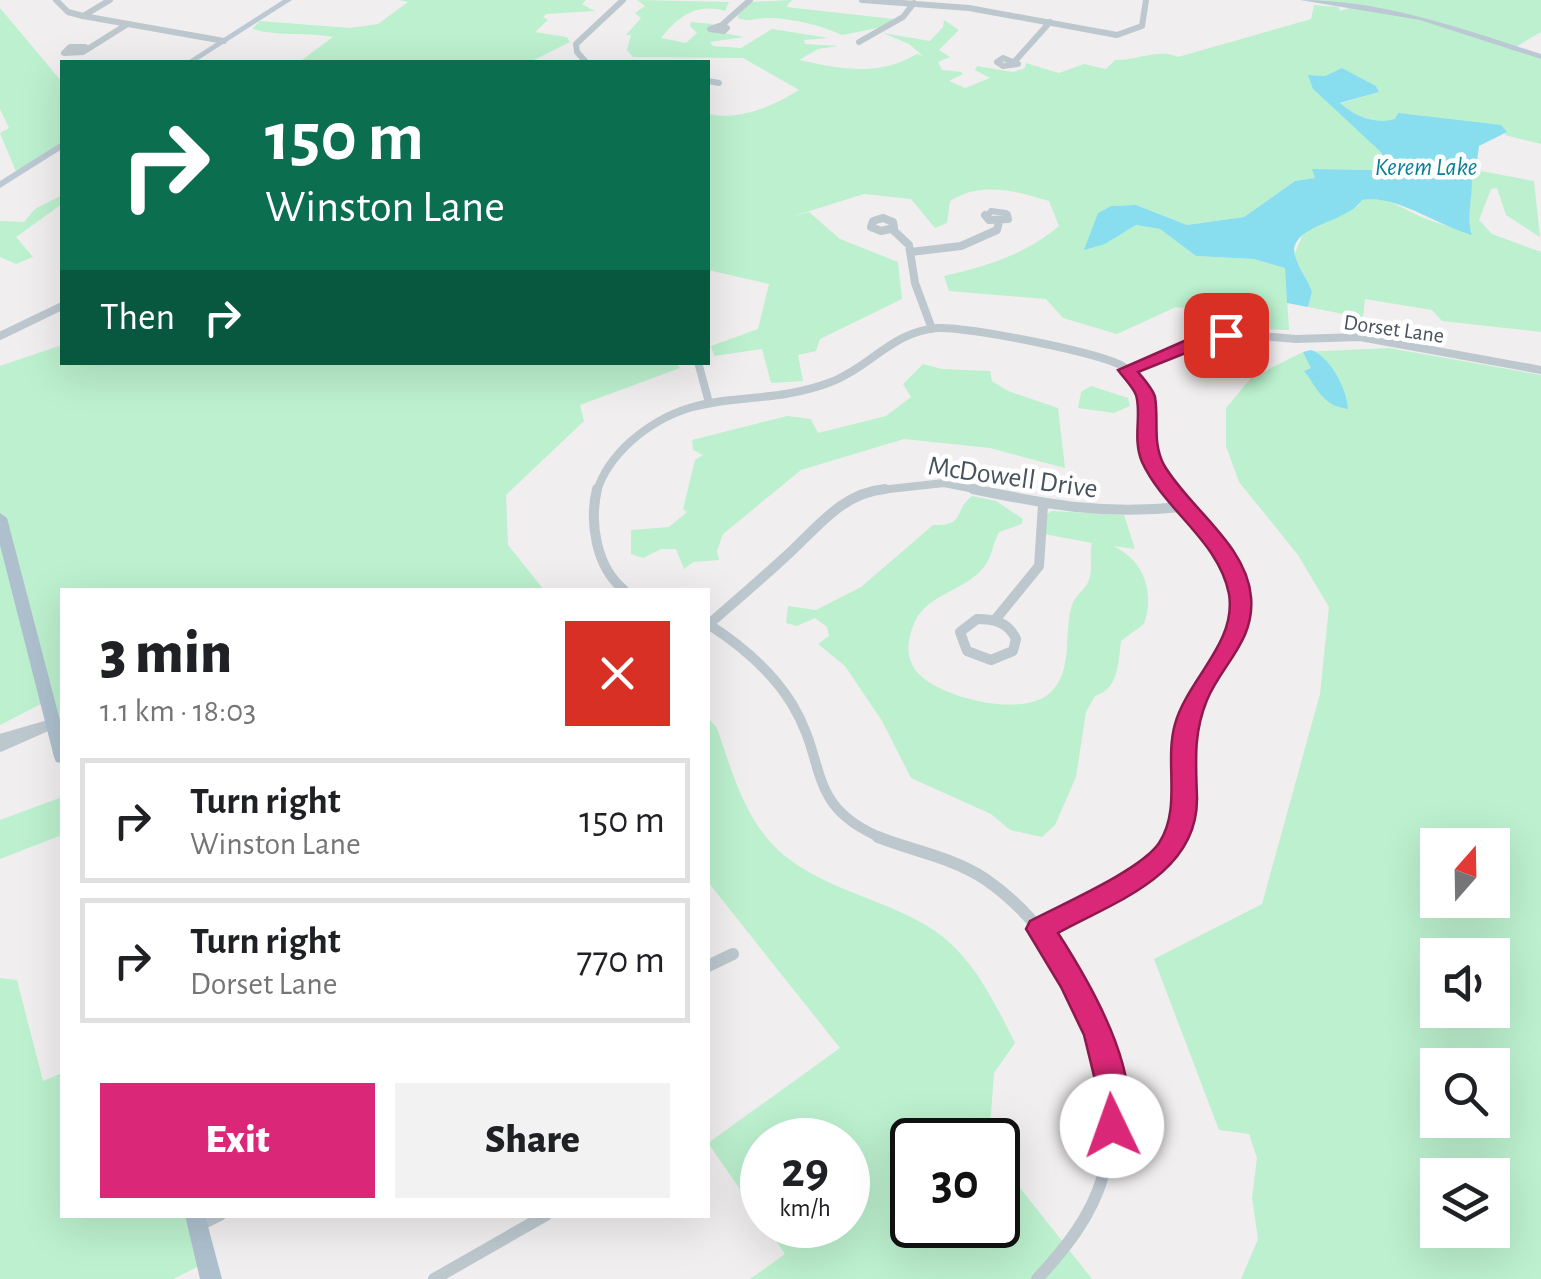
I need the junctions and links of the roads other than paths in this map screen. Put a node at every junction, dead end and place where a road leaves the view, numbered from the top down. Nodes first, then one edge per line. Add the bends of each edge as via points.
1 (56, 0) edge
2 (110, 0) edge
3 (288, 0) edge
4 (623, 0) edge
5 (750, 0) edge
6 (862, 0) edge
7 (1146, 0) edge
8 (1304, 0) edge
9 (914, 3) junction
10 (83, 16) junction
11 (1050, 22) junction
12 (127, 24) junction
13 (722, 24) dead end
14 (224, 41) junction
15 (859, 42) dead end
16 (85, 47) dead end
17 (1541, 57) edge
18 (193, 60) edge
19 (584, 60) edge
20 (1016, 60) dead end
21 (710, 81) edge
22 (719, 83) dead end
23 (60, 145) edge
24 (0, 185) edge
25 (1000, 222) dead end
26 (892, 229) dead end
27 (911, 252) junction
28 (60, 307) edge
29 (932, 329) junction
30 (0, 336) edge
31 (699, 365) edge
32 (1128, 370) junction
33 (1541, 370) edge
34 (708, 400) junction
35 (1043, 505) junction
36 (1182, 508) junction
37 (0, 518) edge
38 (622, 588) edge
39 (994, 620) junction
40 (710, 622) edge
41 (710, 625) edge
42 (52, 724) junction
43 (0, 738) edge
44 (0, 747) edge
45 (60, 750) edge
46 (1040, 929) junction
47 (733, 954) dead end
48 (710, 965) edge
49 (541, 1218) edge
50 (196, 1221) edge
51 (212, 1279) edge
52 (434, 1279) edge
53 (1036, 1279) edge

1 - 10 street
2 - 10 street
3 - 14 street
4 - 19 street via 576,44
5 - 13 street
6 - 9 street
7 - 11 street via 1144,23 1130,34
8 - 17 street via 1421,18
9 - 11 street
9 - 15 street via 902,20
10 - 12 street
11 - 20 street
12 - 14 street
12 - 16 street
14 - 18 street
21 - 22 street
23 - 24 street
25 - 27 street via 976,242
26 - 27 street
27 - 29 street
28 - 30 street
29 - 32 street via 989,330
29 - 34 street via 894,340 820,386
31 - 34 street
32 - 33 street, Dorset Lane via 1206,339 1249,334 1360,337
32 - 36 street via 1145,395 1152,462
34 - 38 street via 652,421 600,480 594,512 600,559
35 - 36 street, McDowell Drive via 1108,512
35 - 39 street via 1040,566
35 - 40 street, McDowell Drive via 944,483 865,493 824,516
36 - 46 street via 1226,556 1241,608 1235,638 1190,711 1181,755 1180,827 1152,868
37 - 42 main road
39 - 39 street via 964,626 960,638 967,651 991,660 1013,651 1014,633
41 - 46 street via 746,652 788,699 824,794 845,818 978,874
42 - 43 street
42 - 44 street
42 - 45 main road
46 - 53 street via 1092,1018 1108,1067 1112,1111 1109,1150 1092,1206
47 - 48 street
49 - 52 street
50 - 51 main road

